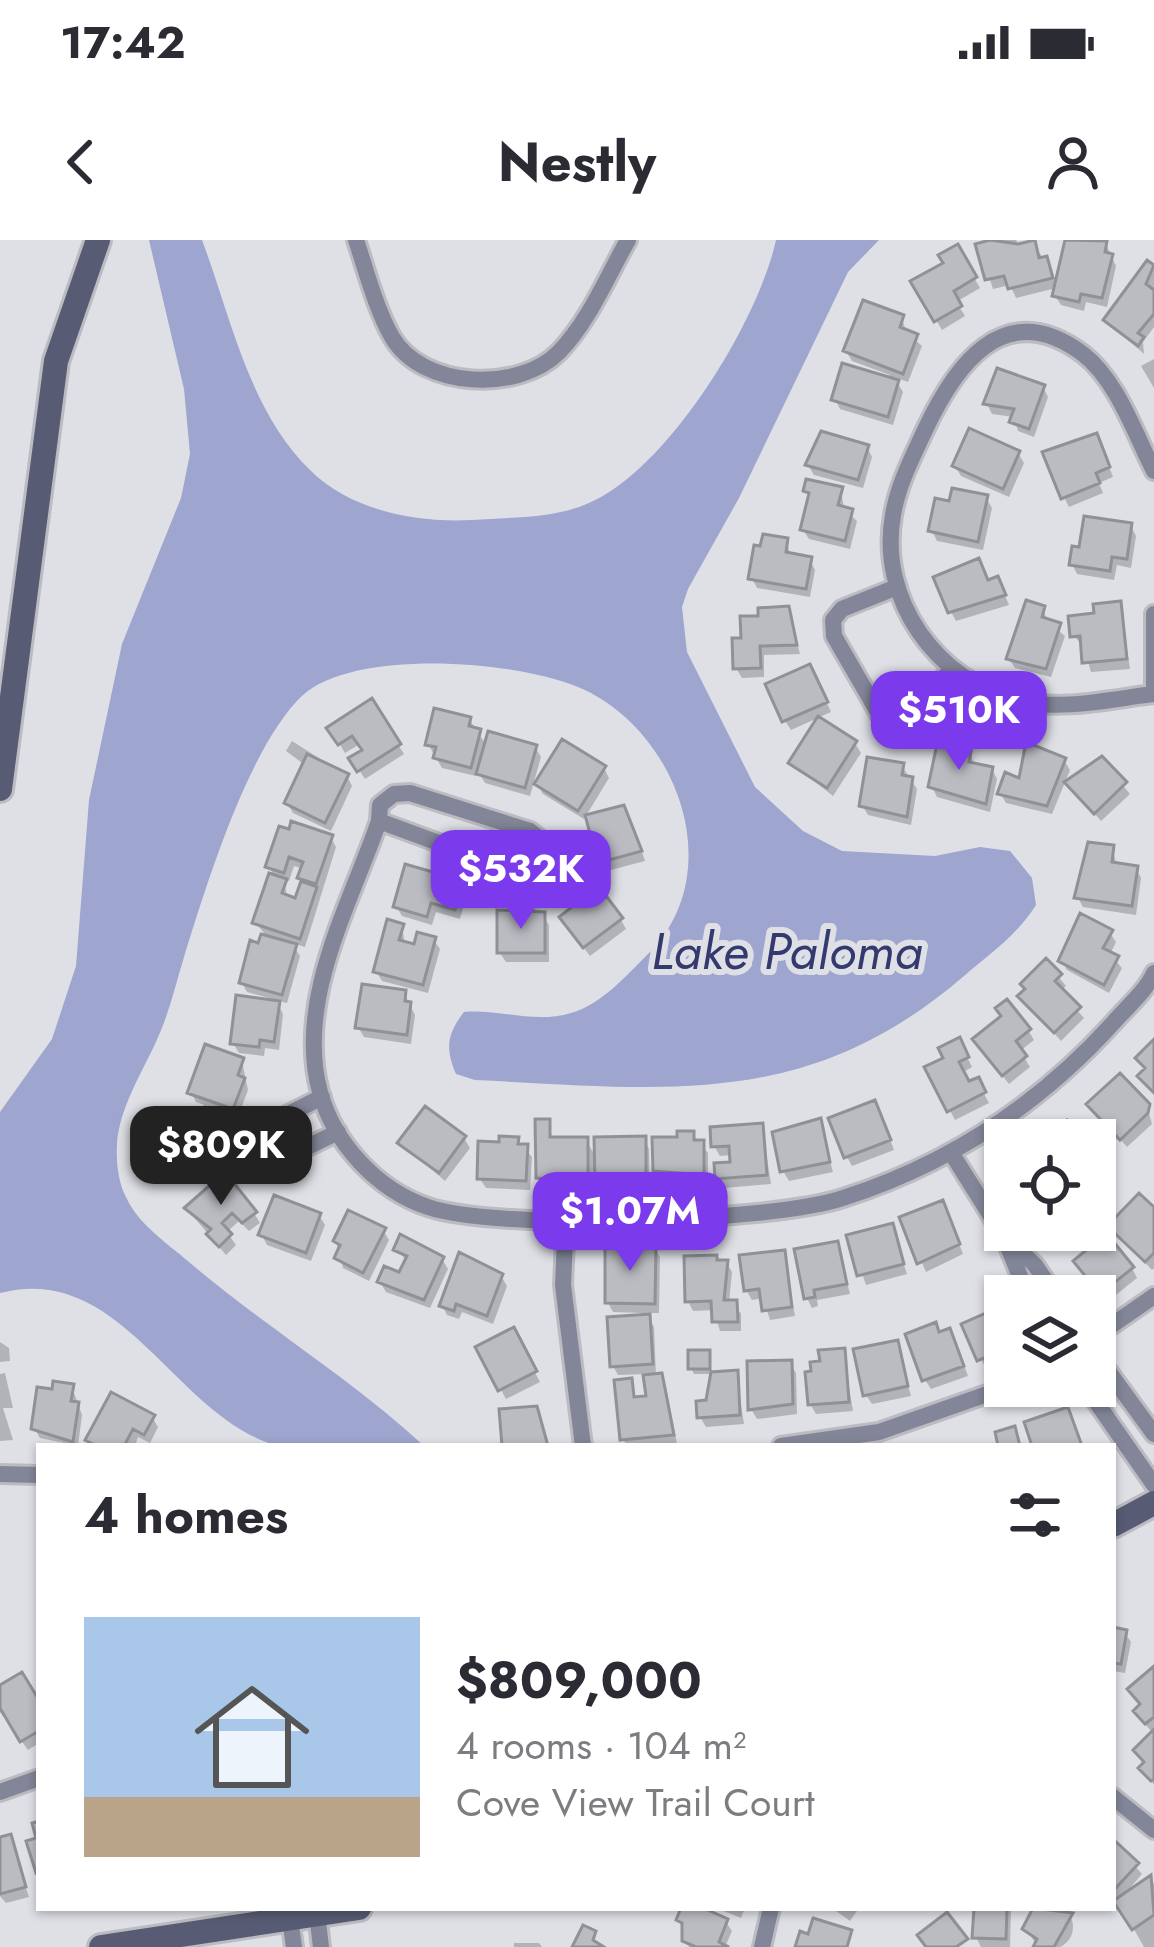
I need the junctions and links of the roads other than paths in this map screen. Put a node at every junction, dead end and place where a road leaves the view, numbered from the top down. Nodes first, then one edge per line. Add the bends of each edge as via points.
1 (98, 240) edge
2 (356, 240) edge
3 (628, 240) edge
4 (1154, 471) edge
5 (897, 587) junction
6 (1154, 614) edge
7 (952, 669) junction
8 (1154, 690) edge
9 (0, 789) edge
10 (379, 821) junction
11 (1154, 973) edge
12 (322, 1096) junction
13 (338, 1132) junction
14 (952, 1154) junction
15 (984, 1205) edge
16 (566, 1218) junction
17 (1020, 1251) edge
18 (1042, 1275) edge
19 (1154, 1295) edge
20 (1116, 1322) edge
21 (1116, 1382) edge
22 (984, 1395) edge
23 (1100, 1407) edge
24 (1154, 1434) edge
25 (583, 1443) edge
26 (802, 1443) edge
27 (0, 1474) edge
28 (36, 1475) edge
29 (1154, 1485) edge
30 (1154, 1503) edge
31 (1116, 1523) edge
32 (36, 1779) edge
33 (0, 1792) edge
34 (1116, 1799) edge
35 (1154, 1829) edge
36 (338, 1911) edge
37 (770, 1911) edge
38 (317, 1914) junction
39 (290, 1918) junction
40 (101, 1947) edge
41 (294, 1947) edge
42 (321, 1947) edge
43 (762, 1947) edge

1 - 9 street via 56,361
2 - 3 street via 393,339 430,368 475,380 532,370 557,355
4 - 5 street via 1108,383 1083,354 1043,336 1000,339 948,380 902,481 891,542
5 - 7 street via 912,623
5 - 7 street via 832,620 880,714 893,720 912,710
6 - 8 street
7 - 8 street via 1019,701 1074,703
10 - 10 street via 380,805 410,793 530,831 544,842 542,867 520,873
10 - 12 street via 314,1007
11 - 14 street via 1062,1075
12 - 13 street
12 - 13 street via 265,1126 263,1146 279,1158
13 - 16 street via 387,1186 428,1208
14 - 15 street
14 - 16 street via 788,1213
16 - 25 street via 563,1285
17 - 18 street
19 - 20 street
21 - 24 street
22 - 26 street via 880,1432
23 - 29 street
27 - 28 street
30 - 31 street
32 - 33 street
34 - 35 street
36 - 38 street
37 - 43 street
38 - 39 street
38 - 42 street
39 - 40 street
39 - 41 street

